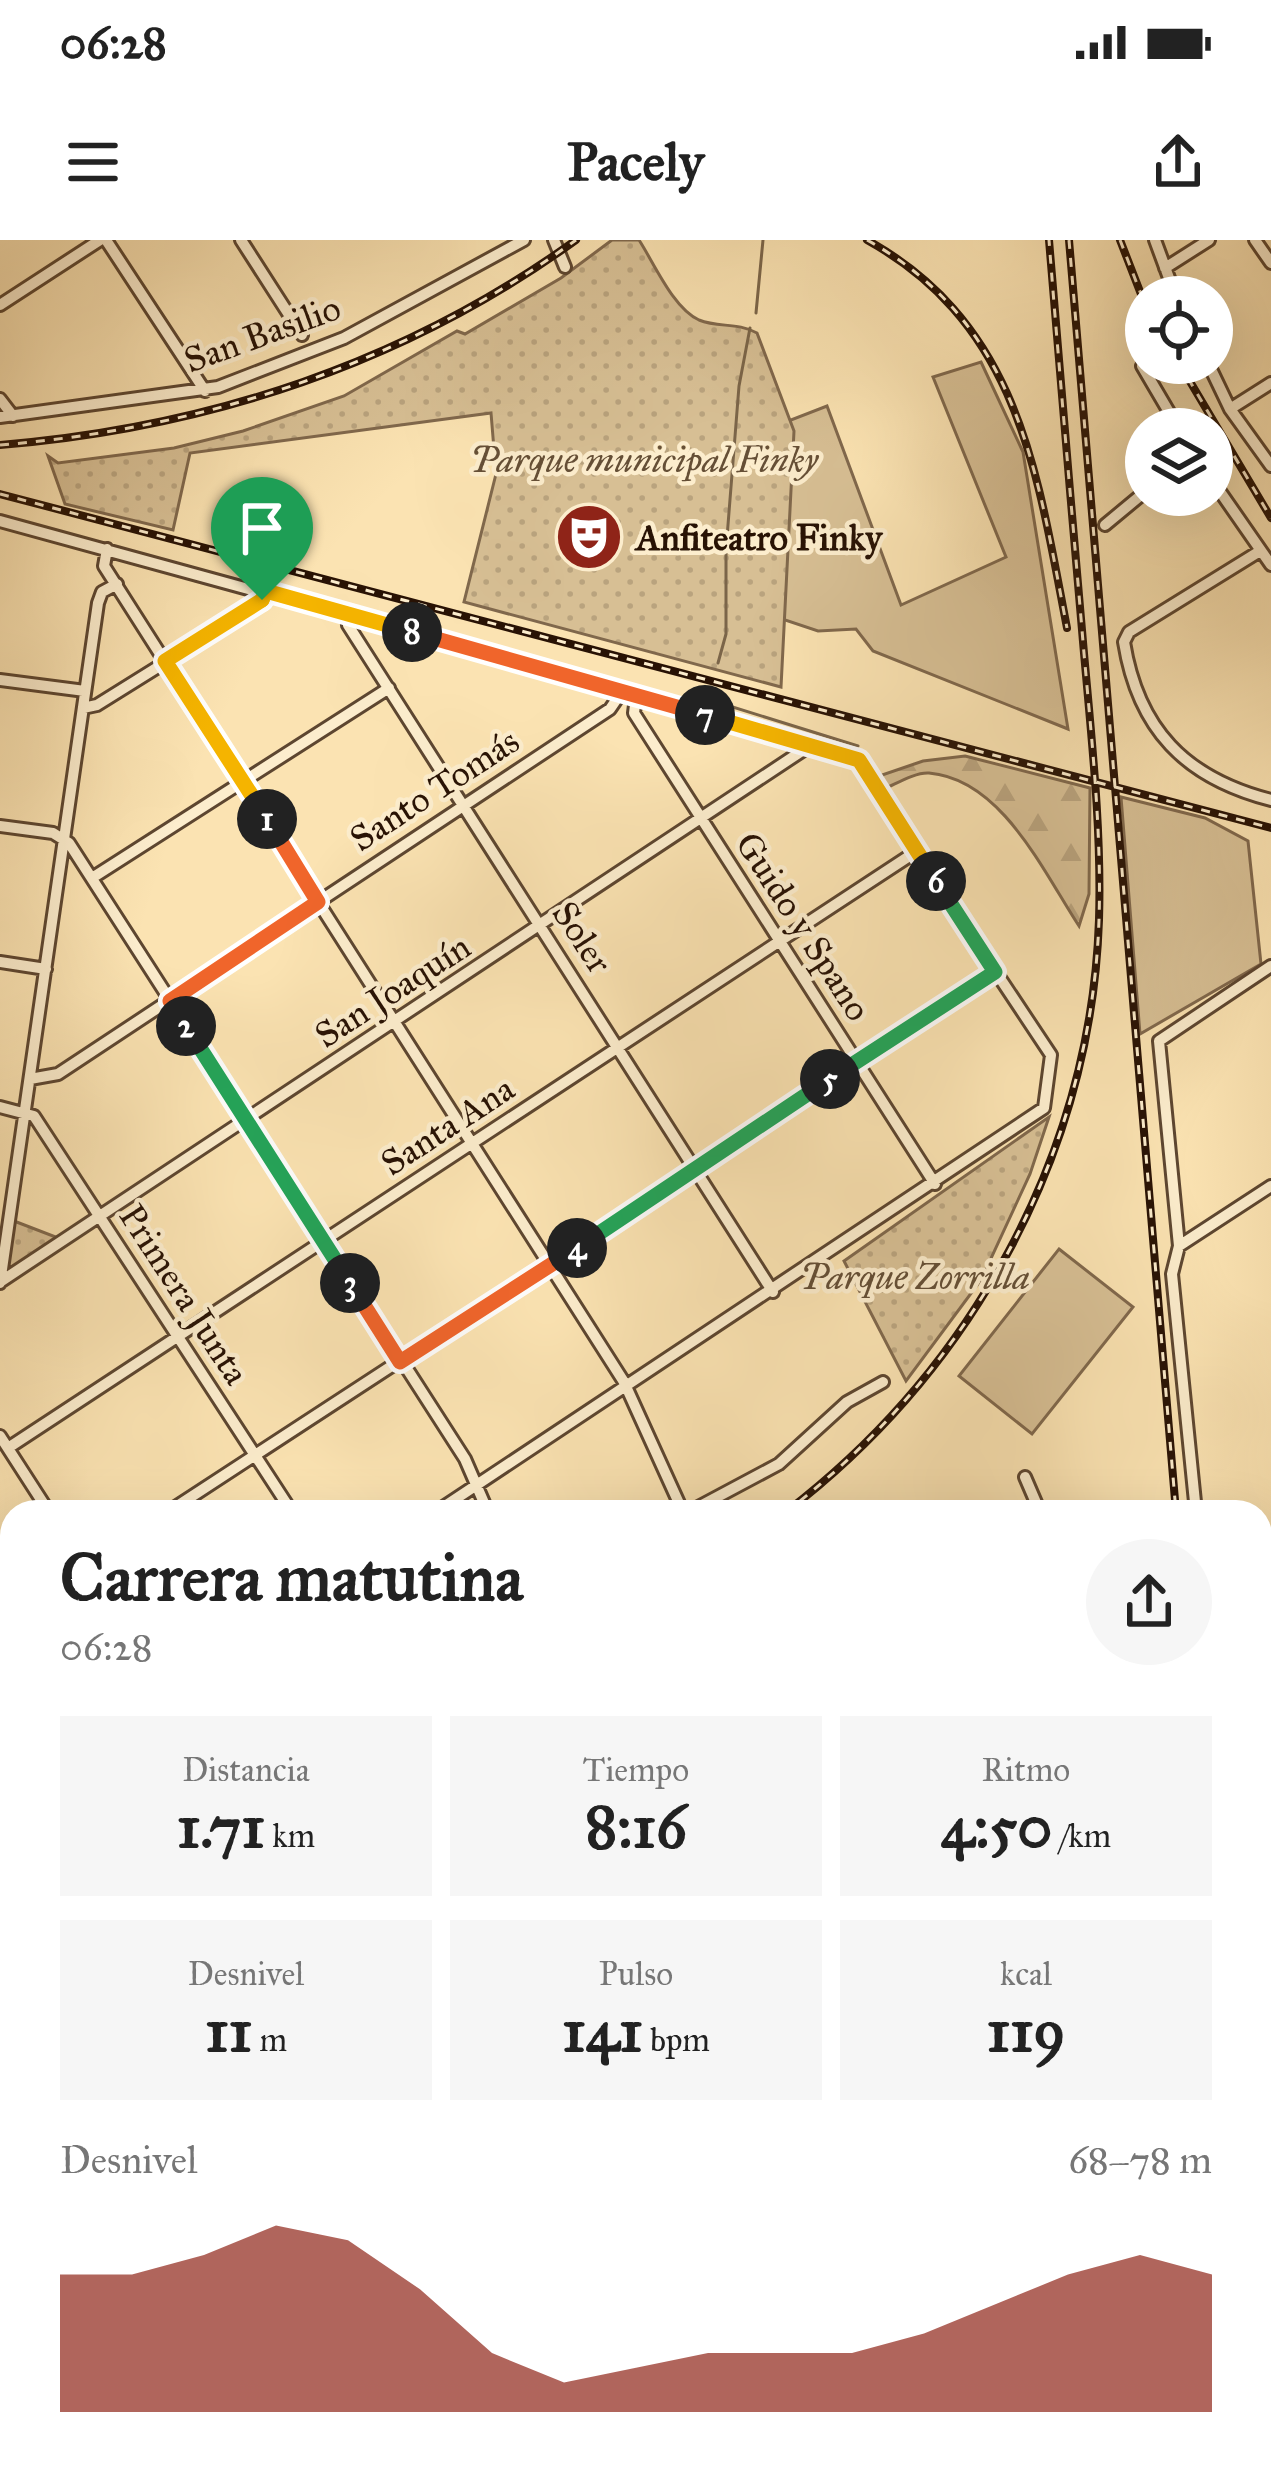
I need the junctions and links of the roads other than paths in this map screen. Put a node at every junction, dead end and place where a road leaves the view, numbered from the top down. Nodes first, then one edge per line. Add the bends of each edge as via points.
1 (103, 240) edge
2 (241, 240) edge
3 (524, 240) edge
4 (554, 240) edge
5 (1155, 240) edge
6 (1209, 240) edge
7 (1256, 240) edge
8 (1271, 263) edge
9 (566, 267) dead end
10 (1165, 268) junction
11 (1168, 276) edge
12 (0, 305) edge
13 (302, 335) dead end
14 (1271, 383) edge
15 (205, 391) junction
16 (0, 399) edge
17 (1232, 408) edge
18 (1233, 413) edge
19 (6, 417) edge
20 (1271, 466) edge
21 (1125, 509) edge
22 (1233, 511) edge
23 (0, 521) edge
24 (1105, 526) dead end
25 (107, 549) junction
26 (1260, 551) junction
27 (1271, 565) edge
28 (117, 584) junction
29 (266, 591) junction
30 (347, 613) junction
31 (165, 661) junction
32 (0, 680) edge
33 (389, 688) junction
34 (86, 691) junction
35 (621, 693) junction
36 (636, 697) junction
37 (83, 708) junction
38 (814, 743) junction
39 (244, 782) junction
40 (1271, 800) edge
41 (464, 806) junction
42 (701, 820) junction
43 (0, 826) edge
44 (63, 837) junction
45 (916, 851) junction
46 (92, 878) junction
47 (318, 902) junction
48 (541, 928) junction
49 (778, 940) junction
50 (0, 962) edge
51 (1271, 966) edge
52 (46, 969) junction
53 (995, 972) junction
54 (170, 1001) junction
55 (396, 1023) junction
56 (619, 1049) junction
57 (856, 1062) junction
58 (30, 1079) junction
59 (0, 1106) edge
60 (26, 1110) junction
61 (247, 1123) junction
62 (472, 1144) junction
63 (695, 1170) junction
64 (935, 1184) junction
65 (1271, 1186) edge
66 (100, 1220) junction
67 (4, 1226) edge
68 (323, 1241) junction
69 (1179, 1246) junction
70 (550, 1265) junction
71 (0, 1284) edge
72 (773, 1292) junction
73 (181, 1338) junction
74 (400, 1362) junction
75 (884, 1382) dead end
76 (627, 1389) junction
77 (0, 1436) edge
78 (8, 1448) junction
79 (256, 1456) junction
80 (1025, 1477) dead end
81 (476, 1484) junction
82 (41, 1500) edge
83 (188, 1500) edge
84 (284, 1500) edge
85 (453, 1500) edge
86 (483, 1500) edge
87 (680, 1500) edge
88 (709, 1500) edge
89 (1035, 1500) edge
90 (1195, 1500) edge

1 - 12 street
1 - 15 street
2 - 13 street
3 - 15 street, San Basilio via 344,338
4 - 9 street
5 - 10 street
6 - 10 street
7 - 8 street
10 - 11 street
14 - 17 street
15 - 19 street, San Basilio
16 - 19 street
18 - 20 street
21 - 24 street
22 - 26 street
23 - 25 street
25 - 28 street via 104,566
25 - 29 street
26 - 27 street
26 - 40 street via 1124,641 1135,687 1169,750 1234,789
28 - 31 street
28 - 34 street via 100,596
29 - 30 street
29 - 31 street via 259,604
30 - 33 street, Soler
30 - 35 street
31 - 37 street
31 - 39 street
32 - 34 street
33 - 39 street
33 - 41 street, Soler
34 - 37 street
35 - 36 street
35 - 41 street, Santo Tomás via 610,709
36 - 38 street
36 - 42 street, Guido y Spano via 634,713
37 - 44 street
38 - 42 street, San Joaquín
38 - 45 street via 856,758
39 - 46 street
39 - 47 street
41 - 47 street, Santo Tomás
41 - 48 street, Soler
42 - 48 street, San Joaquín
42 - 49 street, Guido y Spano
43 - 44 street
44 - 46 street
44 - 52 street
45 - 49 street, Santa Ana
45 - 53 street
46 - 54 street
47 - 54 street, Santo Tomás
47 - 55 street
48 - 55 street, San Joaquín
48 - 56 street, Soler
49 - 56 street, Santa Ana
49 - 57 street, Guido y Spano
50 - 52 street
51 - 69 street via 1159,1041
52 - 58 street
53 - 57 street
53 - 64 street via 1054,1061 1044,1108
54 - 58 street, Santo Tomás via 58,1074
54 - 61 street
55 - 61 street, San Joaquín
55 - 62 street
56 - 62 street, Santa Ana
56 - 63 street, Soler
57 - 63 street
57 - 64 street, Guido y Spano
58 - 60 street
59 - 60 street
60 - 66 street, Primera Junta
60 - 67 street
61 - 66 street, San Joaquín
61 - 68 street
62 - 68 street, Santa Ana
62 - 70 street
63 - 70 street
63 - 72 street, Soler
64 - 72 street
65 - 69 street
66 - 71 street, San Joaquín
66 - 73 street, Primera Junta
67 - 71 street
68 - 73 street, Santa Ana
68 - 74 street
69 - 90 street via 1172,1274
70 - 74 street
70 - 76 street
72 - 76 street
73 - 78 street, Santa Ana
73 - 79 street, Primera Junta
74 - 79 street
74 - 81 street
75 - 88 street via 847,1402 779,1464
76 - 81 street
76 - 87 street
77 - 78 street
78 - 82 street
79 - 83 street
79 - 84 street, Primera Junta
80 - 89 street
81 - 85 street
81 - 86 street

